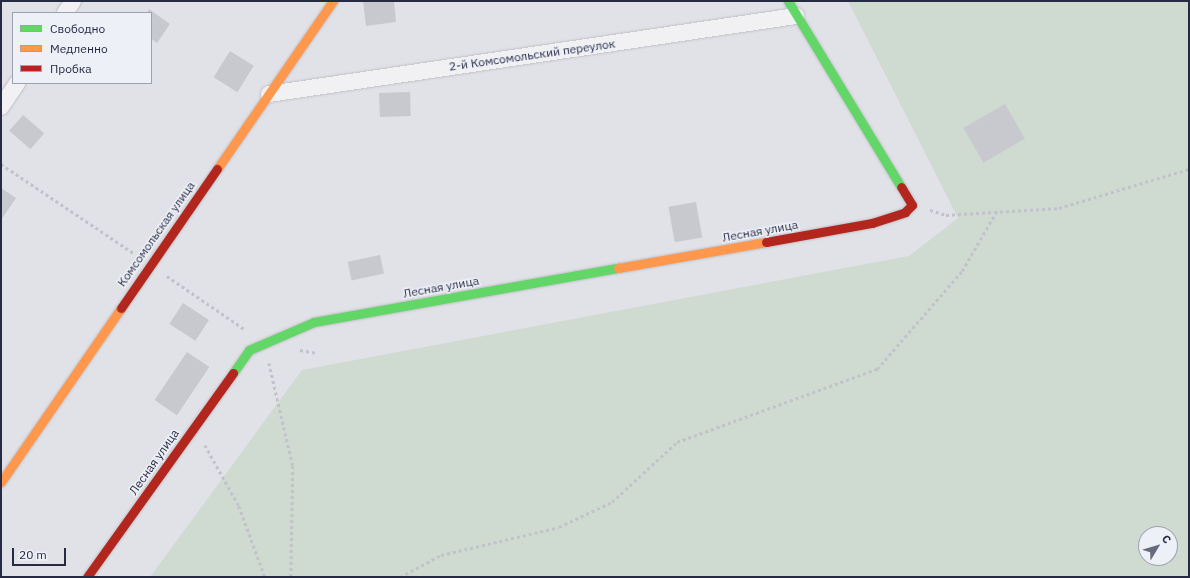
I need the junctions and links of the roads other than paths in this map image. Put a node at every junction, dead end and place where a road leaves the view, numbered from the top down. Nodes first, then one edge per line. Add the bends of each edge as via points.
1 (73, 1) edge
2 (333, 1) edge
3 (788, 1) edge
4 (66, 12) edge
5 (796, 16) junction
6 (16, 84) edge
7 (269, 94) junction
8 (1, 107) edge
9 (1, 482) edge
10 (87, 577) edge

1 - 4 street
2 - 7 street, Комсомольская улица
3 - 5 street
5 - 7 street, 2-й Комсомольский переулок
5 - 10 street, Лесная улица via 912,206 905,212 872,224 314,322 264,343 249,350
6 - 8 street
7 - 9 street, Комсомольская улица

